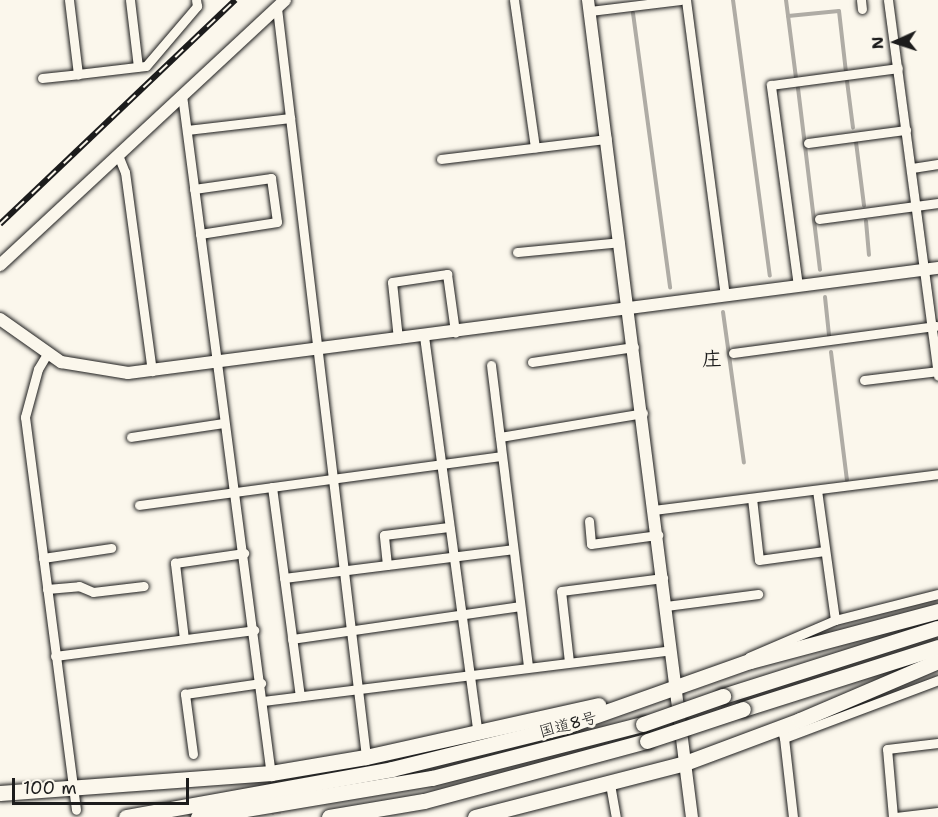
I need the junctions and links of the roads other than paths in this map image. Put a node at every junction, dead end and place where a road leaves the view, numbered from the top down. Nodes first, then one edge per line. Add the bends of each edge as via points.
1 (69, 0) edge
2 (130, 0) edge
3 (196, 0) edge
4 (514, 0) edge
5 (680, 0) edge
6 (686, 0) edge
7 (888, 0) edge
8 (281, 4) edge
9 (589, 5) edge
10 (138, 67) junction
11 (898, 68) junction
12 (78, 74) junction
13 (42, 78) dead end
14 (182, 95) junction
15 (290, 118) junction
16 (187, 130) junction
17 (906, 130) junction
18 (607, 139) junction
19 (808, 144) dead end
20 (535, 148) junction
21 (118, 155) junction
22 (441, 159) dead end
23 (938, 164) edge
24 (912, 168) junction
25 (194, 189) junction
26 (938, 203) edge
27 (917, 207) junction
28 (819, 219) dead end
29 (200, 234) junction
30 (620, 242) junction
31 (517, 252) dead end
32 (0, 265) edge
33 (932, 269) edge
34 (798, 286) junction
35 (725, 295) junction
36 (629, 310) junction
37 (0, 319) edge
38 (935, 326) edge
39 (454, 332) junction
40 (424, 336) junction
41 (398, 339) junction
42 (634, 347) junction
43 (318, 349) junction
44 (733, 353) dead end
45 (47, 354) junction
46 (217, 362) junction
47 (532, 362) dead end
48 (491, 365) dead end
49 (152, 371) junction
50 (938, 371) edge
51 (938, 376) edge
52 (864, 380) dead end
53 (643, 413) junction
54 (224, 423) junction
55 (132, 437) dead end
56 (500, 437) junction
57 (500, 456) junction
58 (441, 464) junction
59 (938, 474) edge
60 (332, 479) junction
61 (272, 487) junction
62 (817, 490) junction
63 (236, 492) junction
64 (752, 498) junction
65 (139, 505) dead end
66 (654, 510) junction
67 (589, 521) dead end
68 (449, 527) junction
69 (658, 535) junction
70 (111, 548) dead end
71 (512, 549) junction
72 (824, 551) junction
73 (244, 553) junction
74 (453, 557) junction
75 (43, 558) junction
76 (387, 565) junction
77 (343, 570) junction
78 (284, 578) junction
79 (663, 578) junction
80 (144, 586) dead end
81 (47, 589) junction
82 (758, 594) dead end
83 (938, 594) edge
84 (520, 606) junction
85 (666, 606) junction
86 (938, 611) edge
87 (462, 614) junction
88 (835, 620) junction
89 (938, 628) edge
90 (254, 630) junction
91 (350, 630) junction
92 (184, 639) junction
93 (292, 639) junction
94 (938, 647) edge
95 (671, 650) junction
96 (55, 656) junction
97 (749, 661) junction
98 (938, 661) edge
99 (569, 662) junction
100 (528, 667) junction
101 (471, 674) junction
102 (938, 680) edge
103 (261, 683) junction
104 (676, 688) junction
105 (358, 690) junction
106 (300, 696) junction
107 (263, 701) junction
108 (628, 703) junction
109 (783, 733) junction
110 (478, 734) junction
111 (938, 742) edge
112 (193, 754) dead end
113 (366, 757) junction
114 (685, 763) junction
115 (271, 775) junction
116 (610, 783) junction
117 (72, 788) junction
118 (0, 793) edge
119 (543, 802) junction
120 (76, 810) dead end
121 (938, 812) edge
122 (126, 817) edge
123 (198, 817) edge
124 (329, 817) edge
125 (475, 817) edge
126 (522, 817) edge
127 (616, 817) edge
128 (692, 817) edge
129 (794, 817) edge
130 (894, 817) edge

1 - 12 street
2 - 10 street
3 - 10 street via 196,6 146,66
4 - 20 street
5 - 9 street
6 - 35 street
7 - 11 street
8 - 14 street
8 - 15 street
9 - 18 street
10 - 12 street
11 - 17 street
11 - 34 street via 771,86
12 - 13 street
14 - 16 street
14 - 21 street
15 - 16 street
15 - 43 street
16 - 25 street
17 - 19 street
17 - 24 street
18 - 20 street
18 - 30 street
20 - 22 street
21 - 32 street
21 - 49 street via 126,172
23 - 24 street
24 - 27 street
25 - 29 street
25 - 29 street via 271,178 277,222
26 - 27 street
27 - 28 street
27 - 33 street
29 - 46 street
30 - 31 street
30 - 36 street
33 - 34 street
33 - 38 street
34 - 35 street
35 - 36 street
36 - 39 street
36 - 42 street
37 - 45 street
38 - 44 street
38 - 50 street
39 - 40 street
39 - 41 street via 447,274 392,282
40 - 41 street
40 - 58 street
41 - 43 street
42 - 47 street
42 - 53 street
43 - 46 street
43 - 60 street
45 - 49 street via 94,370
45 - 75 street via 25,408
46 - 49 street
46 - 54 street
48 - 56 street
50 - 51 street
50 - 52 street
53 - 56 street
53 - 66 street
54 - 55 street
54 - 63 street via 231,484
56 - 57 street
57 - 58 street
57 - 71 street
58 - 60 street
58 - 68 street
59 - 62 street
60 - 61 street
60 - 77 street
61 - 63 street
61 - 78 street
62 - 64 street
62 - 72 street
63 - 65 street
63 - 73 street
64 - 66 street
64 - 72 street via 759,560
66 - 69 street
67 - 69 street via 591,544
68 - 74 street
68 - 76 street via 384,535
69 - 79 street
70 - 75 street
71 - 74 street
71 - 84 street
72 - 88 street
73 - 90 street
73 - 92 street via 175,563
74 - 76 street
74 - 87 street
75 - 81 street
76 - 77 street
77 - 78 street
77 - 91 street
78 - 93 street
79 - 85 street
79 - 99 street via 561,591
80 - 81 street via 93,592 79,586
81 - 96 street
82 - 85 street
83 - 88 street
84 - 87 street
84 - 100 street
85 - 95 street
86 - 97 highway
87 - 91 street
87 - 101 street
88 - 97 street via 748,655
89 - 123 highway, 国道8号, bridge via 643,724 432,778
90 - 92 street
90 - 103 street
91 - 93 street
91 - 105 street
92 - 96 street
93 - 106 street
94 - 124 highway, bridge via 647,741 423,801
95 - 99 street
95 - 104 street
96 - 117 street
97 - 104 highway
98 - 109 highway
99 - 100 street
100 - 101 street
101 - 105 street
101 - 110 street
102 - 109 street
103 - 107 street
103 - 112 street via 185,694
104 - 108 highway
104 - 114 street
105 - 106 street
105 - 113 street
106 - 107 street
107 - 115 street
108 - 110 highway via 615,702
108 - 122 highway via 566,726 392,769
109 - 114 highway
109 - 129 street
110 - 113 highway
111 - 130 street via 887,749
113 - 115 highway
114 - 116 highway
114 - 128 street
115 - 117 highway
116 - 119 highway
116 - 127 street
117 - 118 highway
117 - 120 street
119 - 125 highway
119 - 126 highway
121 - 130 street

